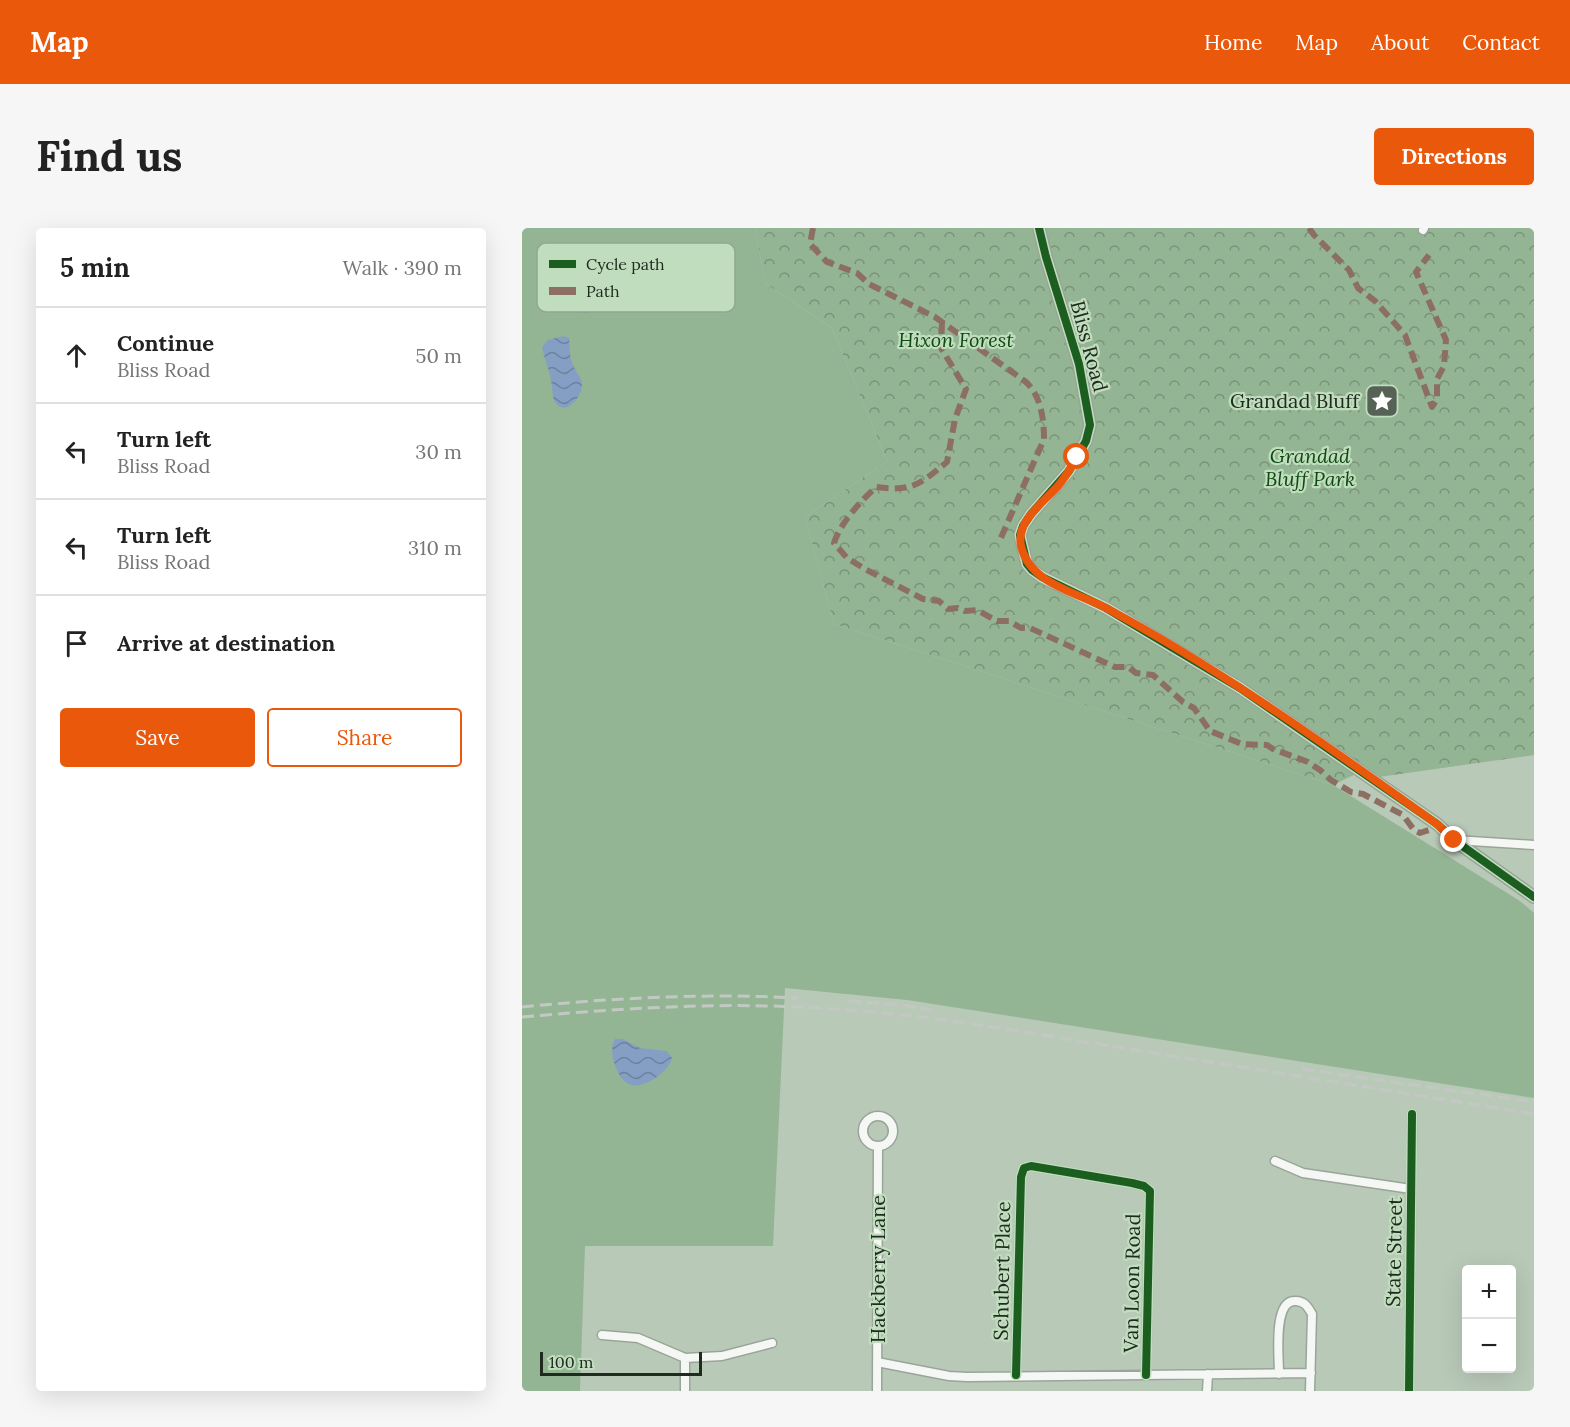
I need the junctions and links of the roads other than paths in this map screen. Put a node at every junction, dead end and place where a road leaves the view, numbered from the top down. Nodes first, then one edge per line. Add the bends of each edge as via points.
1 (1039, 228) edge
2 (1454, 840) junction
3 (1534, 844) edge
4 (1534, 897) edge
5 (1412, 1114) dead end
6 (879, 1147) dead end
7 (1275, 1161) dead end
8 (1024, 1168) joint
9 (1411, 1189) junction
10 (602, 1335) dead end
11 (772, 1342) dead end
12 (685, 1358) junction
13 (877, 1362) junction
14 (1311, 1372) junction
15 (1208, 1374) junction
16 (1279, 1374) junction
17 (1146, 1375) junction
18 (1016, 1376) junction
19 (685, 1391) edge
20 (877, 1391) edge
21 (1208, 1391) edge
22 (1310, 1391) edge
23 (1409, 1391) edge

1 - 2 street, Bliss Road via 1079,364 1090,424 1086,441 1069,471 1023,526 1020,536 1027,564 1042,577 1106,608 1240,688 1437,824
2 - 3 street
2 - 4 street, Bliss Road
5 - 9 street, State Street
6 - 13 street, Hackberry Lane
7 - 9 street via 1304,1173
8 - 17 street, Van Loon Road via 1132,1183 1150,1191
8 - 18 street, Schubert Place via 1020,1177
9 - 23 street, State Street
10 - 12 street via 638,1338
11 - 12 street via 722,1356
12 - 19 street
13 - 18 street via 949,1376
13 - 20 street, Hackberry Lane
14 - 16 street
14 - 16 street via 1312,1314 1303,1302 1291,1301 1280,1316
14 - 22 street
15 - 16 street
15 - 17 street
15 - 21 street
17 - 18 street

